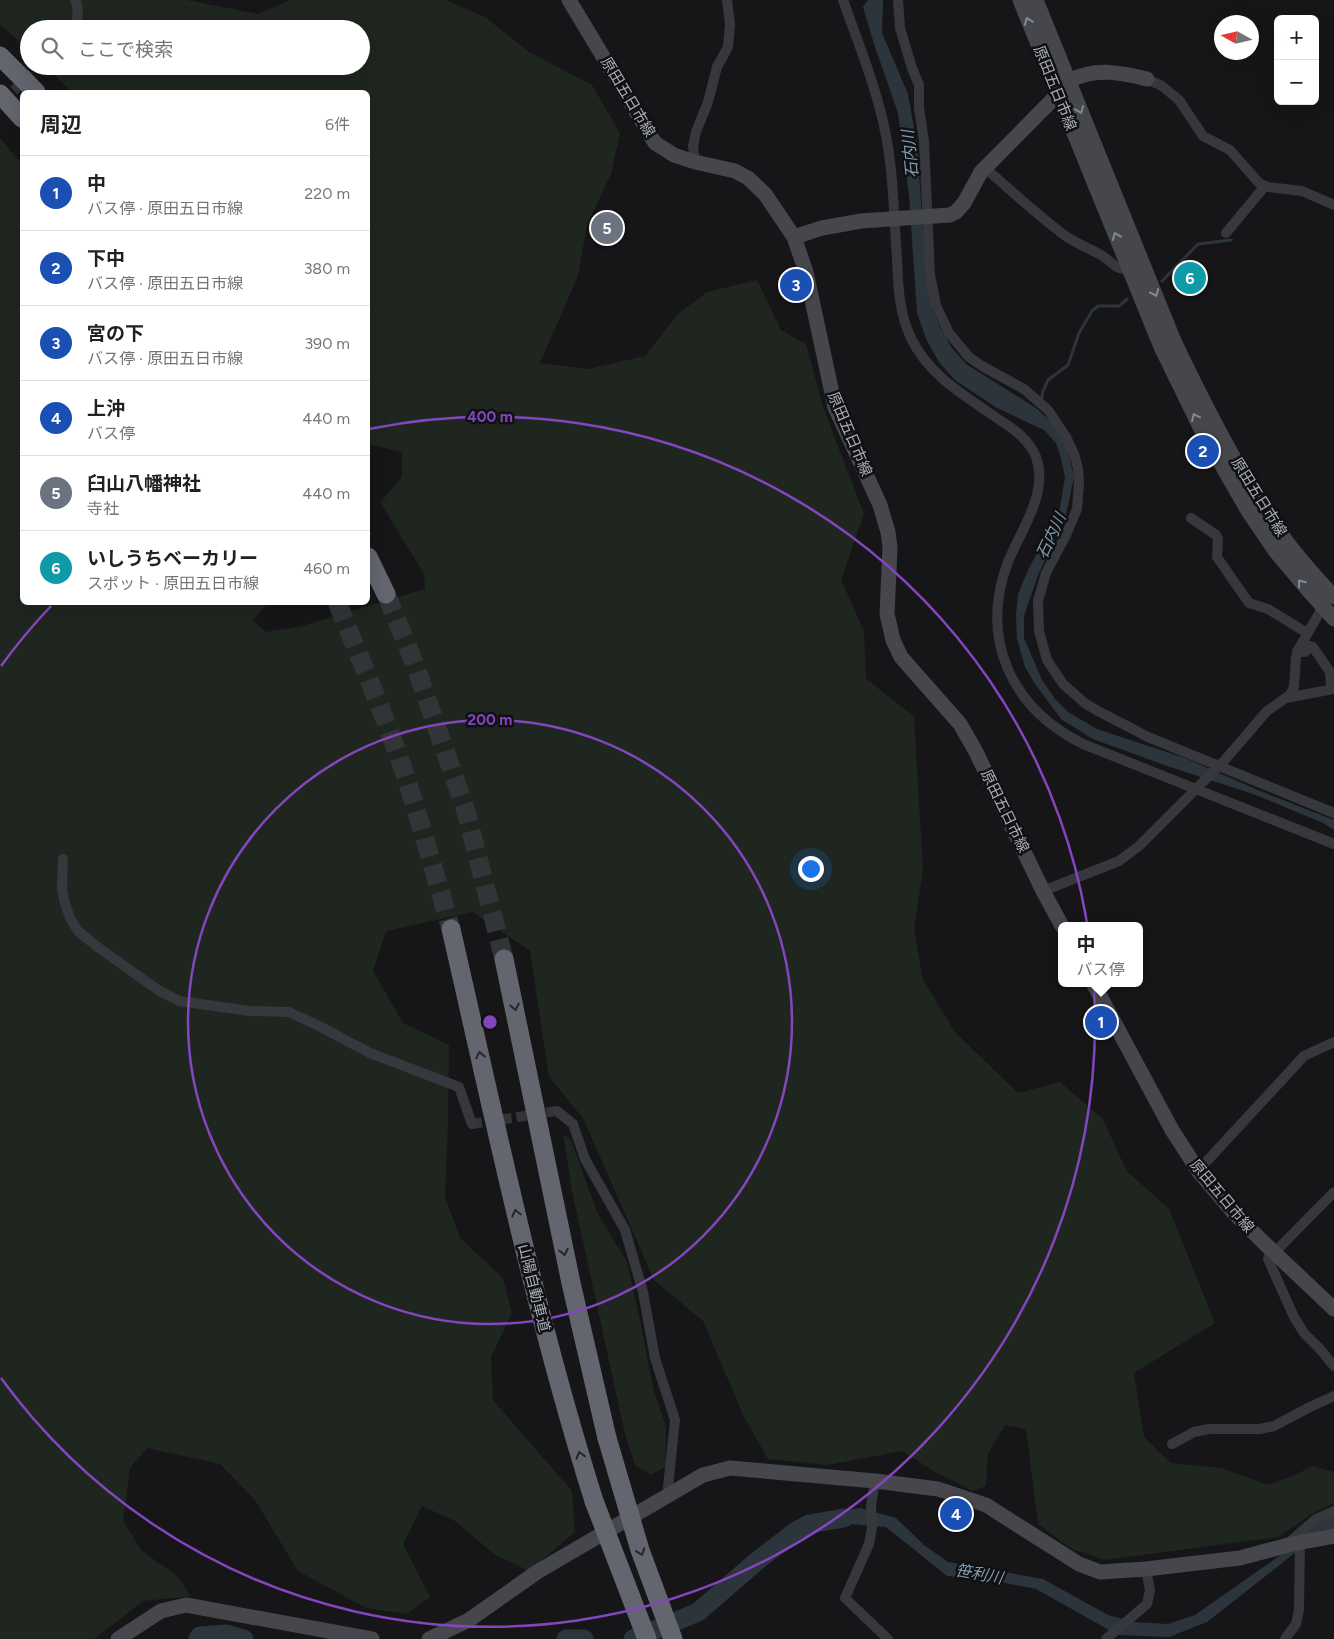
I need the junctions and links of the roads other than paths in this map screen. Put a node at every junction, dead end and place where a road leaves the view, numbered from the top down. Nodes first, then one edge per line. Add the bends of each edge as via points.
1 (75, 0) edge
2 (569, 0) edge
3 (727, 0) edge
4 (843, 0) edge
5 (898, 0) edge
6 (1020, 0) edge
7 (1036, 0) edge
8 (77, 20) edge
9 (0, 56) edge
10 (1148, 79) joint
11 (1069, 82) junction
12 (34, 90) edge
13 (0, 94) edge
14 (1057, 94) junction
15 (20, 116) edge
16 (695, 162) junction
17 (984, 168) junction
18 (1265, 186) junction
19 (1334, 204) edge
20 (926, 217) junction
21 (895, 220) junction
22 (1226, 233) dead end
23 (794, 237) junction
24 (1131, 269) junction
25 (1191, 518) dead end
26 (370, 561) edge
27 (386, 594) tunnel mouth
28 (1331, 597) edge
29 (1334, 619) edge
30 (1306, 633) junction
31 (1297, 651) junction
32 (1333, 688) edge
33 (1286, 698) junction
34 (1217, 767) junction
35 (1196, 788) junction
36 (1334, 813) edge
37 (1334, 844) edge
38 (63, 859) dead end
39 (1043, 891) junction
40 (1060, 922) edge
41 (450, 929) tunnel mouth
42 (504, 960) tunnel mouth
43 (1095, 987) edge
44 (1334, 1042) edge
45 (557, 1112) dead end
46 (472, 1124) dead end
47 (1199, 1172) junction
48 (1334, 1192) edge
49 (1272, 1251) junction
50 (1334, 1309) edge
51 (1334, 1366) edge
52 (1334, 1396) edge
53 (1172, 1444) dead end
54 (875, 1481) junction
55 (669, 1495) junction
56 (1334, 1511) edge
57 (1334, 1536) edge
58 (1293, 1547) junction
59 (1146, 1569) junction
60 (1108, 1636) edge
61 (118, 1639) edge
62 (372, 1639) edge
63 (430, 1639) edge
64 (647, 1639) edge
65 (673, 1639) edge
66 (888, 1639) edge
67 (1285, 1639) edge

1 - 8 street
2 - 16 main road, 原田五日市線 via 655,143 674,155
3 - 16 street via 728,48 717,67 696,132 693,146
4 - 21 street via 882,115
5 - 20 street via 900,28 919,85
14 -> 6 main road, 原田五日市線
7 - 11 main road, 原田五日市線
9 - 12 highway
10 - 11 main road via 1096,72
10 - 18 street via 1179,100 1202,136 1230,150
11 - 14 main road
11 -> 28 main road, 原田五日市線 via 1174,341 1205,404 1282,535
13 - 15 highway
14 - 17 main road
24 -> 14 main road, 原田五日市線
16 - 23 main road, 原田五日市線 via 735,171 748,178 765,194
17 - 20 main road via 956,212
17 - 24 street via 1067,237 1123,270
18 - 19 street via 1302,191
18 - 22 street
20 - 21 main road
20 - 34 street via 932,290 949,333 970,357 1024,389 1042,405 1069,441 1076,461 1079,482 1077,509 1046,573 1038,601 1039,631 1047,660 1063,684 1086,704 1142,734
21 - 23 main road via 822,228
21 - 35 street via 901,307 919,353 941,378 1021,435 1032,449 1038,466 1038,493 1008,561 998,596 1000,642 1015,685 1037,714 1066,736
23 - 39 main road, 原田五日市線 via 806,272 835,407 880,505 888,532 888,614 893,640 901,656 960,724
28 -> 24 main road, 原田五日市線 via 1276,552 1248,511 1200,427 1161,347
25 - 30 street via 1216,535 1218,560 1249,603 1268,609
26 - 27 highway
28 - 29 main road, 原田五日市線
28 - 30 street
30 - 31 street
31 - 32 street via 1305,652 1310,646 1314,647 1330,672
31 - 33 street via 1294,687
32 - 33 street
33 - 34 street via 1267,711
34 - 35 street
34 - 36 street
35 - 37 street
35 - 39 street via 1130,854 1107,867
38 - 46 street via 64,900 78,931 158,990 179,1001 250,1011 289,1012 370,1053 459,1087
39 - 40 main road, 原田五日市線
64 -> 41 highway, 山陽自動車道, bridge via 594,1502 552,1361
42 -> 65 highway, bridge via 571,1283 608,1438 640,1550
43 - 47 main road, 原田五日市線 via 1172,1130
44 - 47 street via 1304,1056
45 - 55 street via 573,1124 586,1159 625,1230 643,1292 655,1358 675,1420
47 - 49 main road, 原田五日市線
48 - 49 street
49 - 50 main road, 原田五日市線
49 - 51 street via 1268,1259 1294,1317
52 - 53 street via 1274,1426 1209,1429 1194,1432
54 - 55 main road via 730,1468 703,1475
54 - 59 main road via 938,1489 986,1505 1079,1564 1100,1572
54 - 66 street via 869,1544 845,1598
55 - 63 main road via 537,1572 469,1620
56 - 58 street via 1316,1519
57 - 58 main road
58 - 59 main road via 1240,1558
58 - 67 street via 1299,1610 1296,1624
59 - 60 street via 1150,1590 1147,1604
61 - 62 main road via 161,1611 186,1605

